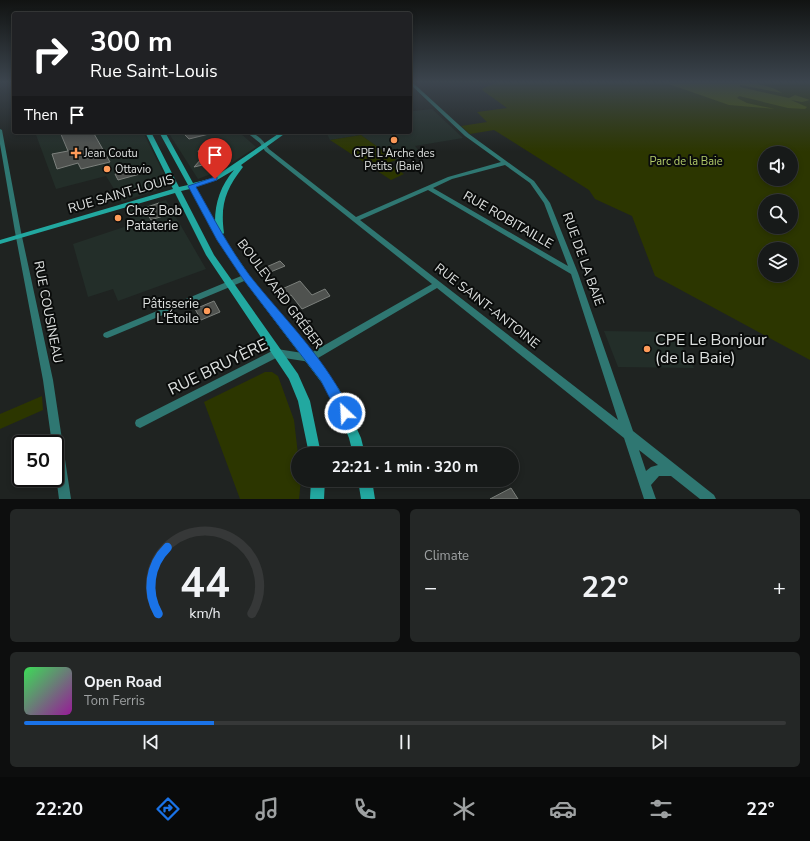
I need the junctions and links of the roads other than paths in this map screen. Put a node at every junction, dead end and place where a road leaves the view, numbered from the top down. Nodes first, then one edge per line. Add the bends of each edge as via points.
1 (435, 105) edge
2 (0, 130) edge
3 (149, 134) edge
4 (163, 134) edge
5 (250, 134) edge
6 (281, 134) edge
7 (264, 145) junction
8 (253, 154) junction
9 (505, 163) junction
10 (191, 186) junction
11 (429, 188) junction
12 (176, 190) junction
13 (355, 220) junction
14 (19, 236) junction
15 (221, 240) junction
16 (0, 242) edge
17 (574, 273) junction
18 (246, 277) junction
19 (228, 284) junction
20 (437, 285) junction
21 (107, 335) dead end
22 (277, 353) junction
23 (310, 358) junction
24 (140, 423) dead end
25 (630, 436) junction
26 (314, 447) edge
27 (357, 447) edge
28 (674, 470) junction
29 (645, 485) junction
30 (318, 487) edge
31 (365, 487) edge
32 (65, 499) edge
33 (317, 499) edge
34 (368, 499) edge
35 (650, 499) edge
36 (710, 499) edge

1 - 9 street, RUE DE LA BAIE via 467,135
2 - 14 street, RUE COUSINEAU
3 - 12 main road
4 - 10 main road, BOULEVARD GRÉBER
5 - 7 street, RUE SAINT-ANTOINE
6 - 7 main road, RUE SAINT-LOUIS
7 - 8 main road, RUE SAINT-LOUIS
7 - 13 street, RUE SAINT-ANTOINE
8 - 10 main road, RUE SAINT-LOUIS via 221,176
8 - 15 main road via 230,178 222,194 218,220
9 - 11 street via 468,172
9 - 17 street, RUE DE LA BAIE via 532,182 547,203
10 - 12 main road, RUE SAINT-LOUIS
10 - 15 main road, BOULEVARD GRÉBER
11 - 13 street
11 - 17 street, RUE ROBITAILLE
12 - 14 main road, RUE SAINT-LOUIS
12 - 19 main road via 203,243
13 - 20 street, RUE SAINT-ANTOINE
14 - 16 main road, RUE SAINT-LOUIS
14 - 32 street, RUE COUSINEAU via 48,380
15 - 18 main road, BOULEVARD GRÉBER
17 - 25 street, RUE DE LA BAIE
18 - 19 street
18 - 23 main road, BOULEVARD GRÉBER
19 - 21 street
19 - 22 main road
20 - 23 street
20 - 25 street, RUE SAINT-ANTOINE
22 - 23 street, RUE BRUYÈRE
22 - 24 street, RUE BRUYÈRE
22 - 26 main road via 294,377 304,401
23 - 27 main road, BOULEVARD GRÉBER via 335,392
25 - 28 street, RUE SAINT-ANTOINE
25 - 29 street, RUE DE LA BAIE
28 - 29 street via 662,468 654,471
28 - 36 street, RUE SAINT-ANTOINE
29 - 35 street, RUE DE LA BAIE
30 - 33 main road
31 - 34 main road

